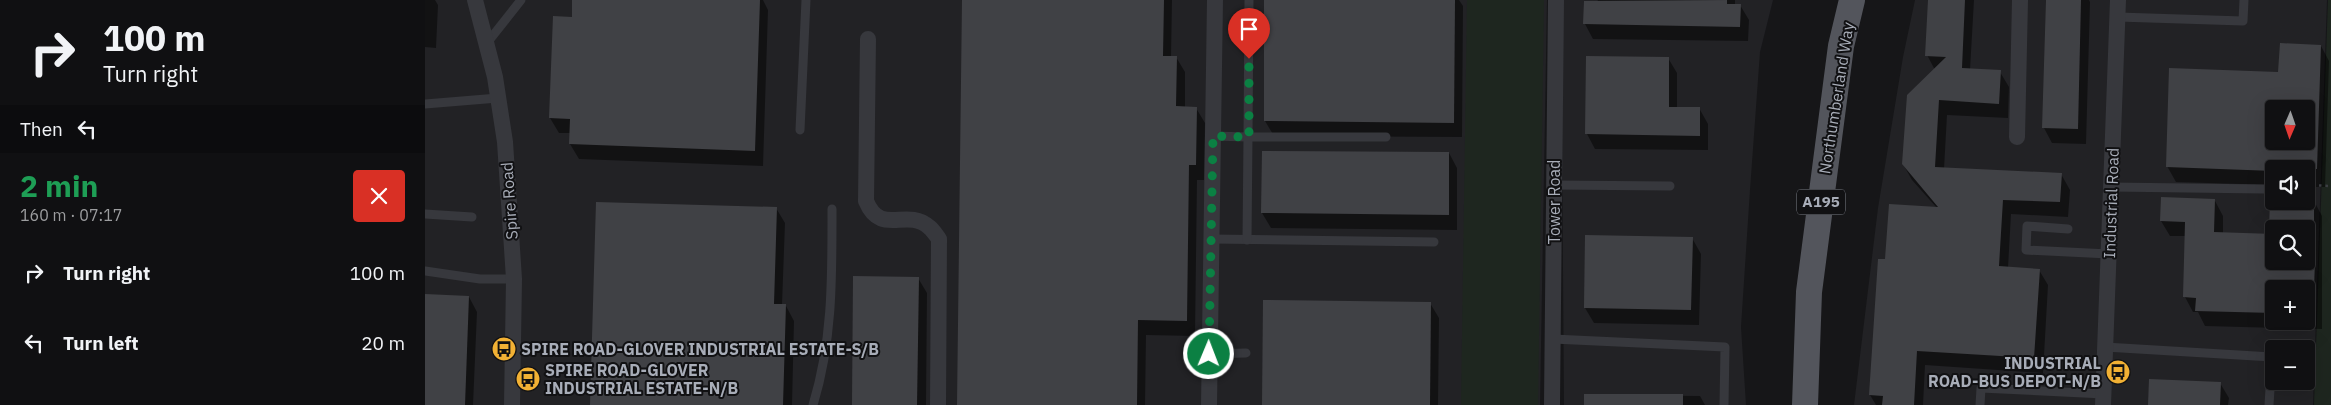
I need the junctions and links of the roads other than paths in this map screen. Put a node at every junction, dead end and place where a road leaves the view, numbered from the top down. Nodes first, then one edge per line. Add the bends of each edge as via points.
1 (475, 0) edge
2 (521, 0) edge
3 (806, 0) edge
4 (1215, 0) edge
5 (1249, 0) edge
6 (1556, 0) edge
7 (1852, 0) edge
8 (2020, 0) edge
9 (2119, 0) edge
10 (2244, 0) edge
11 (2118, 17) junction
12 (868, 39) dead end
13 (487, 43) junction
14 (498, 98) junction
15 (425, 104) edge
16 (800, 130) dead end
17 (1213, 136) junction
18 (1249, 137) junction
19 (1386, 137) dead end
20 (2017, 137) dead end
21 (1554, 185) junction
22 (1669, 186) dead end
23 (2111, 187) junction
24 (2264, 189) dead end
25 (832, 209) dead end
26 (425, 214) edge
27 (473, 217) dead end
28 (2068, 229) dead end
29 (1211, 239) junction
30 (1247, 240) junction
31 (1434, 242) dead end
32 (2109, 254) junction
33 (425, 271) edge
34 (515, 279) junction
35 (1553, 339) junction
36 (2105, 347) junction
37 (1246, 353) dead end
38 (1209, 354) junction
39 (2103, 400) edge
40 (512, 405) edge
41 (813, 405) edge
42 (938, 405) edge
43 (1209, 405) edge
44 (1552, 405) edge
45 (1724, 405) edge
46 (1805, 405) edge
47 (1980, 405) edge
48 (2269, 405) edge

1 - 13 street, Spire Road
2 - 13 lane
3 - 16 lane
4 - 17 street
5 - 18 lane
6 - 21 street, Tower Road
7 - 46 main road, Northumberland Way / A195 via 1841,46 1809,292
8 - 20 street
9 - 11 street, Industrial Road
10 - 11 lane via 2243,21
11 - 23 street, Industrial Road
12 - 42 street via 866,201 871,213 879,219 917,220 929,226 939,239
13 - 14 street, Spire Road
14 - 15 lane
14 - 34 street, Spire Road via 505,142
17 - 18 lane
17 - 29 street
18 - 19 lane
18 - 30 lane
21 - 22 lane
21 - 35 street, Tower Road
23 - 24 lane
23 - 32 street, Industrial Road
25 - 41 lane via 831,310 821,378
26 - 27 lane
28 - 32 lane via 2027,226 2026,250
29 - 30 lane
29 - 38 street
30 - 31 lane
32 - 36 street, Industrial Road
33 - 34 lane via 480,279
34 - 40 street, Spire Road
35 - 44 street, Tower Road
35 - 45 lane via 1725,347
36 - 39 street, Industrial Road
36 - 48 lane via 2272,357
37 - 38 lane
38 - 43 street
39 - 47 lane via 1981,388

